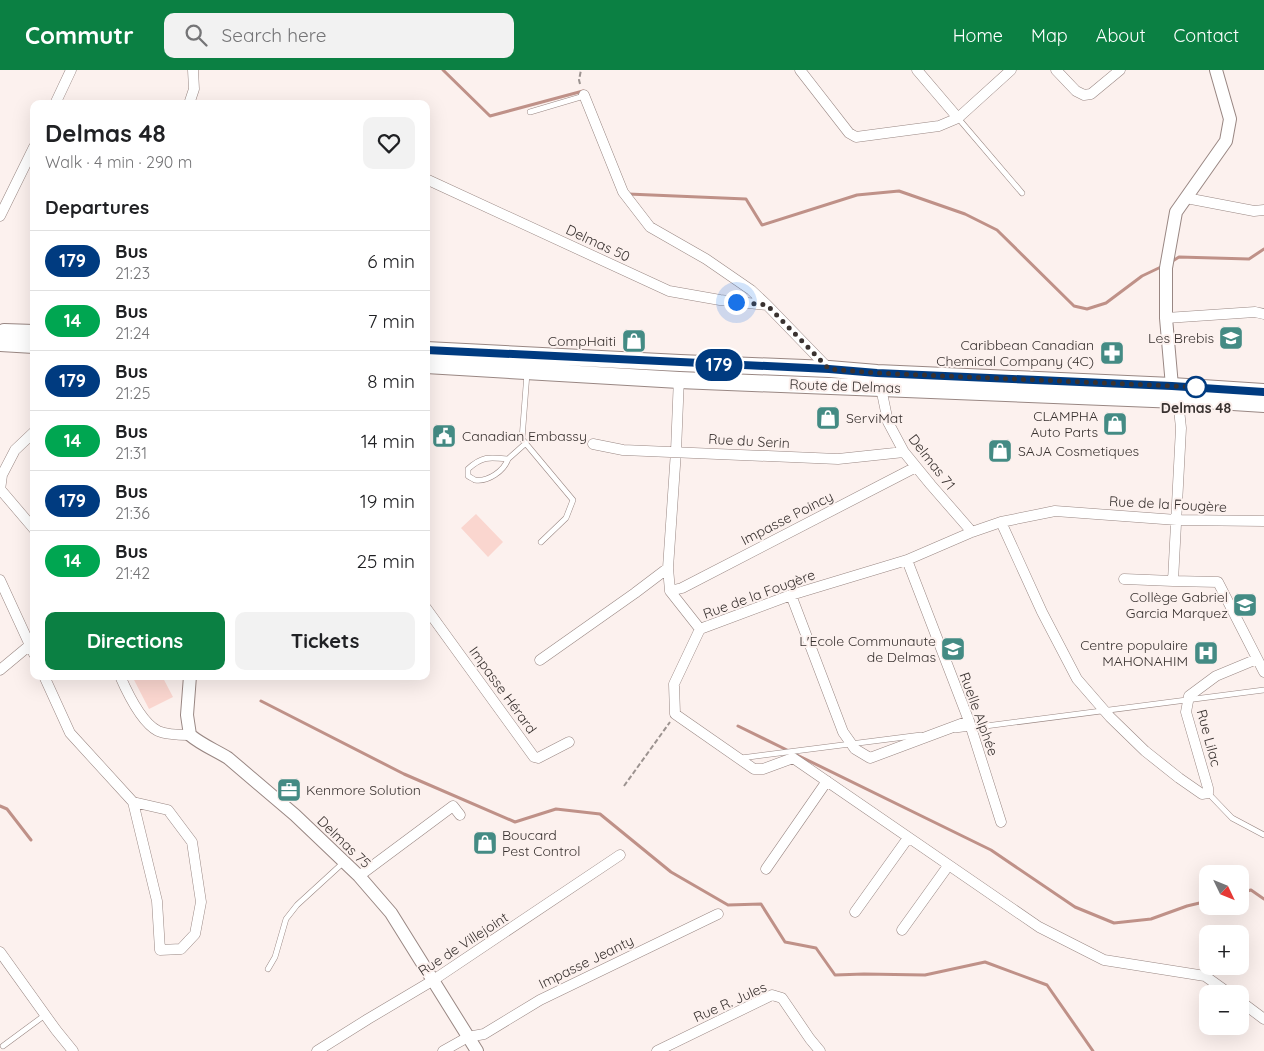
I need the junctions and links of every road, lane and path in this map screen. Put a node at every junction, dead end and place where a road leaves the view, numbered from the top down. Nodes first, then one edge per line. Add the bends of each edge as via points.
1 (71, 70) edge
2 (193, 70) edge
3 (581, 70) edge
4 (800, 70) edge
5 (917, 70) edge
6 (1011, 70) edge
7 (1056, 70) edge
8 (1120, 70) edge
9 (1216, 70) edge
10 (579, 80) dead end
11 (584, 95) joint
12 (57, 100) edge
13 (190, 100) edge
14 (530, 112) dead end
15 (958, 118) junction
16 (30, 155) edge
17 (430, 181) edge
18 (1022, 193) dead end
19 (1186, 198) junction
20 (1264, 210) edge
21 (0, 216) edge
22 (767, 305) junction
23 (1264, 314) edge
24 (1166, 318) junction
25 (0, 332) edge
26 (30, 334) edge
27 (0, 343) edge
28 (30, 345) edge
29 (430, 350) edge
30 (530, 355) junction
31 (680, 363) junction
32 (430, 366) edge
33 (829, 369) junction
34 (527, 372) junction
35 (679, 380) junction
36 (879, 380) junction
37 (1264, 392) edge
38 (1175, 393) junction
39 (1264, 404) edge
40 (30, 436) edge
41 (526, 444) junction
42 (593, 444) dead end
43 (676, 451) junction
44 (904, 452) junction
45 (508, 459) junction
46 (916, 467) junction
47 (0, 490) edge
48 (1177, 520) junction
49 (1264, 521) edge
50 (1002, 522) junction
51 (30, 524) edge
52 (972, 532) junction
53 (540, 542) dead end
54 (907, 560) junction
55 (668, 568) junction
56 (1124, 579) dead end
57 (0, 580) edge
58 (1173, 580) junction
59 (670, 591) junction
60 (791, 595) junction
61 (430, 614) edge
62 (700, 629) junction
63 (30, 645) edge
64 (30, 650) edge
65 (1257, 659) junction
66 (540, 660) dead end
67 (0, 670) edge
68 (1264, 672) edge
69 (46, 680) edge
70 (122, 680) edge
71 (190, 680) edge
72 (1264, 690) edge
73 (675, 714) junction
74 (969, 721) junction
75 (190, 735) junction
76 (569, 742) dead end
77 (739, 758) junction
78 (827, 781) junction
79 (624, 786) dead end
80 (1208, 794) junction
81 (133, 802) junction
82 (460, 816) dead end
83 (1001, 822) dead end
84 (1264, 835) edge
85 (908, 838) junction
86 (620, 855) dead end
87 (344, 861) junction
88 (948, 866) junction
89 (766, 869) dead end
90 (359, 876) junction
91 (855, 912) dead end
92 (718, 914) dead end
93 (902, 930) dead end
94 (0, 952) edge
95 (268, 969) dead end
96 (432, 981) junction
97 (1218, 985) edge
98 (1249, 1008) edge
99 (45, 1015) junction
100 (1264, 1019) edge
101 (468, 1037) junction
102 (3, 1046) dead end
103 (73, 1051) edge
104 (317, 1051) edge
105 (443, 1051) edge
106 (477, 1051) edge
107 (657, 1051) edge
108 (820, 1051) edge

1 - 12 street
2 - 13 street via 194,89
3 - 10 path
4 - 15 street via 849,133 856,137 939,126
5 - 15 street
6 - 15 street
7 - 8 street via 1084,95 1091,94
9 - 19 street via 1230,119 1226,141
11 - 14 lane
11 - 22 street via 623,192 650,227 706,260 751,290
15 - 18 lane
16 - 21 street
17 - 22 street, Delmas 50 via 669,291
19 - 20 street via 1254,211
19 - 24 street via 1176,212 1166,268
22 - 33 street
23 - 24 street
24 - 38 street
25 - 26 main road
27 - 28 main road
29 - 30 main road, Route de Delmas
30 - 31 main road, Route de Delmas
30 - 34 lane
31 - 33 main road, Route de Delmas
31 - 35 street
32 - 34 main road, Route de Delmas
33 - 36 main road, Route de Delmas
34 - 35 main road, Route de Delmas
34 - 41 lane via 522,439
35 - 36 main road, Route de Delmas
35 - 43 street
36 - 38 main road, Route de Delmas
36 - 44 street, Delmas 71 via 888,422
37 - 38 main road, Route de Delmas
38 - 39 main road, Route de Delmas via 1202,400
38 - 48 street via 1181,428
40 - 47 street via 15,450 2,475
41 - 45 lane
41 - 53 lane via 573,500 566,518
42 - 43 street, Rue du Serin via 623,450
43 - 44 street, Rue du Serin via 838,459
43 - 55 street
44 - 46 street, Delmas 71
45 - 45 lane via 481,459 468,469 468,476 475,480 488,478 498,473
46 - 52 street, Delmas 71
46 - 59 street, Impasse Poincy via 682,588
47 - 51 street
48 - 49 street, Rue de la Fougère
48 - 50 street, Rue de la Fougère via 1055,511
48 - 58 street
50 - 52 street, Rue de la Fougère
50 - 80 street via 1042,612 1078,679 1145,752 1202,794
52 - 54 street, Rue de la Fougère
54 - 60 street, Rue de la Fougère
54 - 74 street, Ruelle Alphée
55 - 59 street
55 - 66 street
56 - 58 street
57 - 63 street
58 - 65 street via 1218,582
59 - 62 street
60 - 62 street, Rue de la Fougère
60 - 74 street via 843,732 855,749 870,758
61 - 76 street, Impasse Hérard via 534,757
62 - 73 street, Rue de la Fougère via 674,684
64 - 67 street
65 - 68 street
65 - 80 street, Rue Lilac via 1216,676 1189,696 1186,712
69 - 81 street via 70,733
70 - 75 street via 141,716 158,731
71 - 75 street via 186,715
72 - 77 lane
73 - 77 street
73 - 79 path
74 - 83 street, Ruelle Alphée
75 - 87 street, Delmas 75 via 228,758
77 - 78 street via 758,770 793,758
78 - 85 street
78 - 89 street
80 - 84 lane via 1232,818
81 - 81 street via 157,901 160,950 181,948 195,934 201,902 192,842 168,810
82 - 90 street via 453,806
85 - 88 street
85 - 91 street
86 - 96 street, Rue de Villejoint
87 - 90 street, Delmas 75
87 - 95 lane via 286,919 275,957
88 - 93 street
88 - 97 street via 1039,927 1104,960 1205,976
90 - 96 street, Delmas 75 via 391,913
92 - 101 street, Impasse Jeanty via 540,1000 484,1034
94 - 99 street
96 - 101 street, Delmas 75
96 - 104 street, Rue de Villejoint
98 - 100 street
99 - 102 lane
99 - 103 street
101 - 105 street, Impasse Jeanty
101 - 106 street, Delmas 75
107 - 108 street, Rue R. Jules via 772,995 782,998

